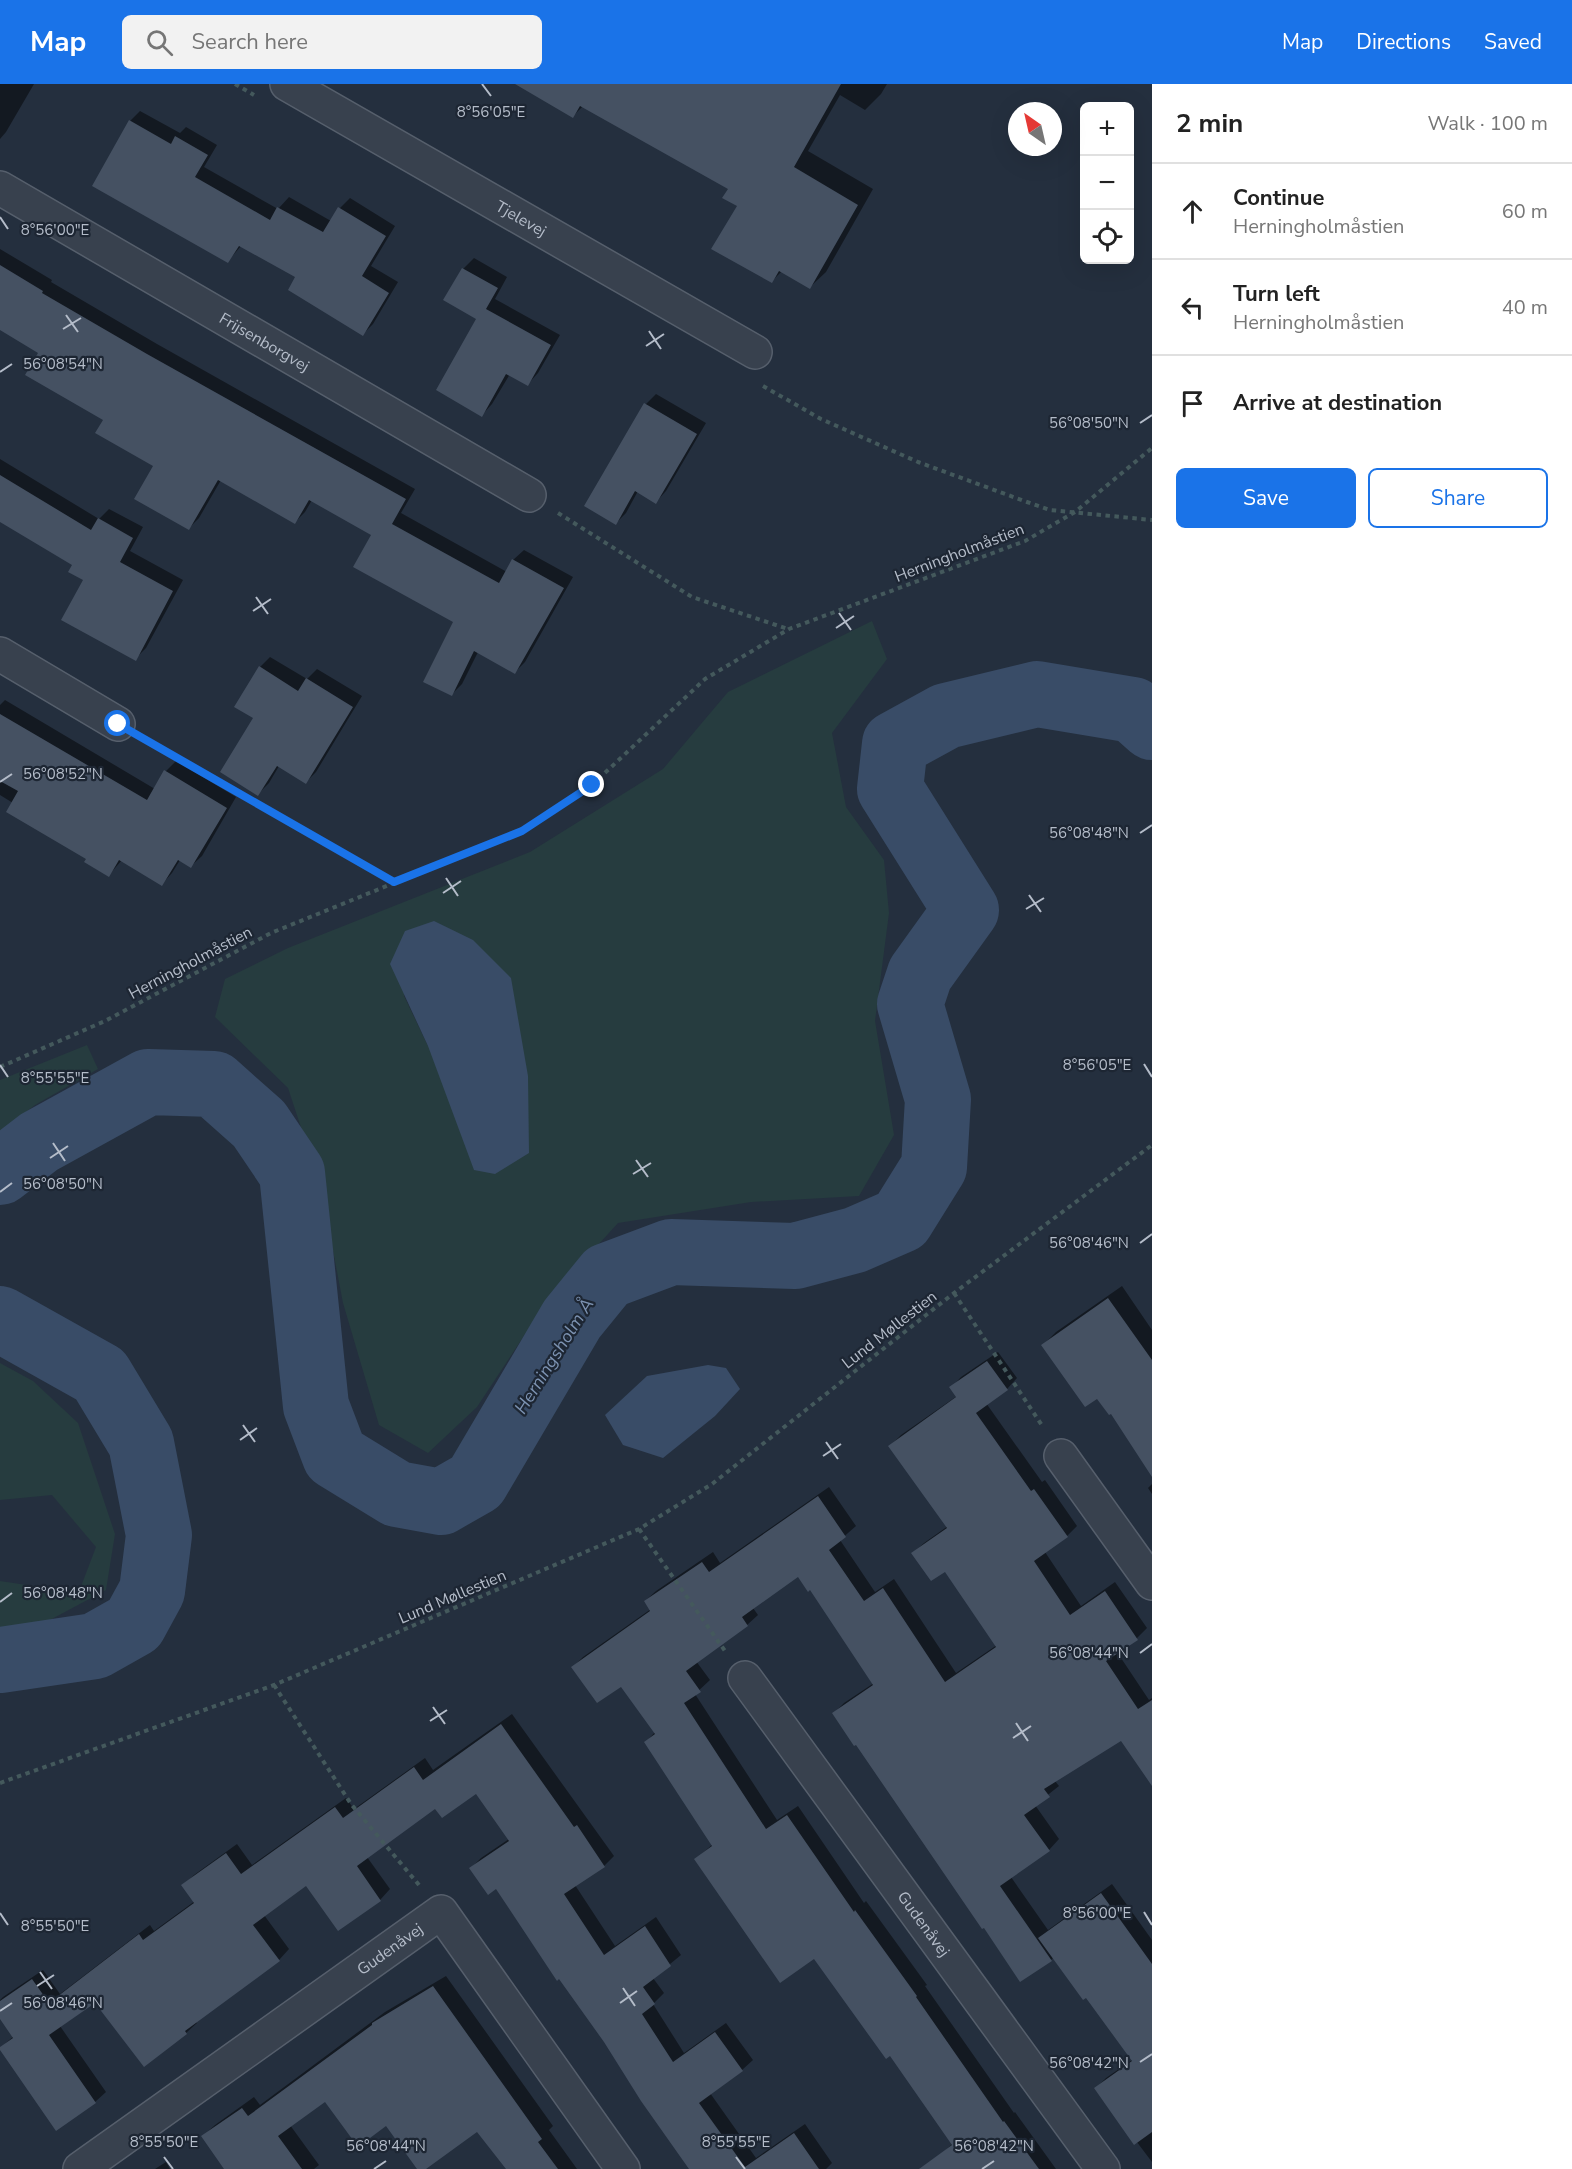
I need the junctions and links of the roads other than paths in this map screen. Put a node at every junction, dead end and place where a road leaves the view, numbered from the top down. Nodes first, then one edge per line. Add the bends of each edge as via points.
1 (287, 84) edge
2 (0, 188) edge
3 (755, 352) dead end
4 (529, 495) road end
5 (0, 654) edge
6 (118, 724) road end
7 (1061, 1456) road end
8 (1152, 1583) edge
9 (745, 1678) road end
10 (80, 2169) edge
11 (623, 2169) edge
12 (1103, 2169) edge

1 - 3 street, Tjelevej
2 - 4 street, Frijsenborgvej
5 - 6 street
7 - 8 street
9 - 12 street, Gudenåvej
10 - 11 street, Gudenåvej via 441,1912

